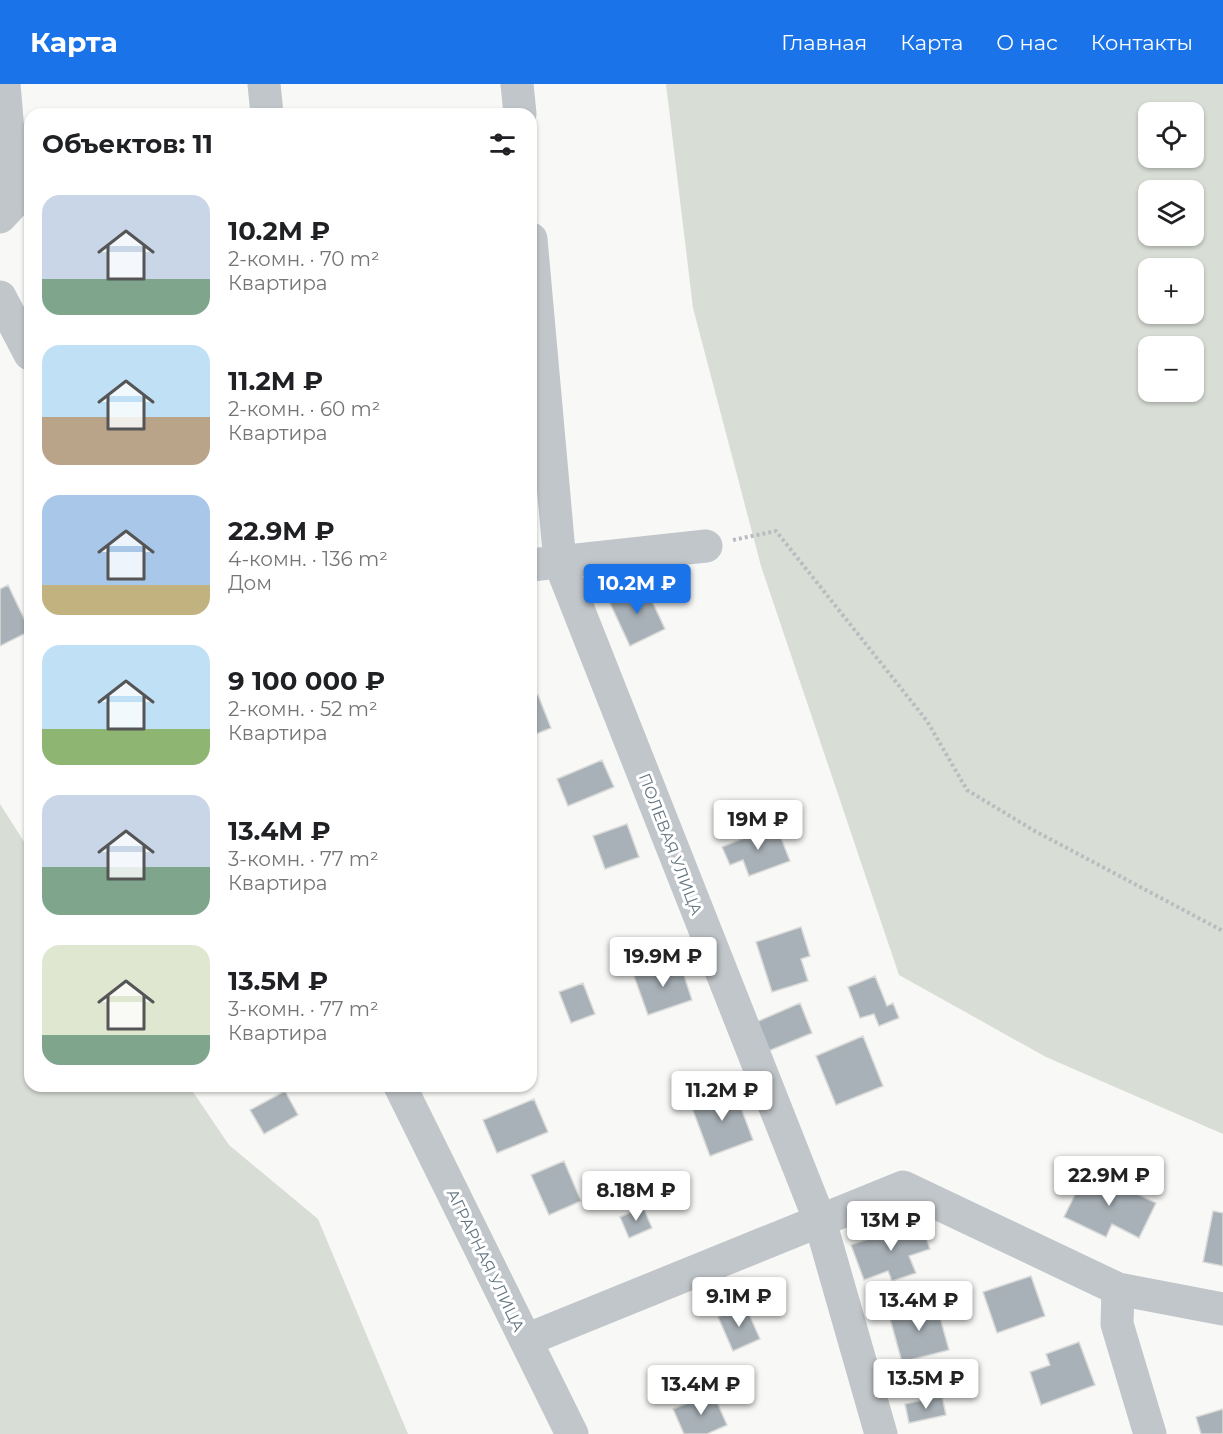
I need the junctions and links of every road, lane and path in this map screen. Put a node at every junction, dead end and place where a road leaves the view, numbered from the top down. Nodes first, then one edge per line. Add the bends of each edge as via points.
1 (4, 84) edge
2 (264, 84) edge
3 (517, 84) edge
4 (266, 108) edge
5 (519, 108) edge
6 (0, 217) edge
7 (0, 297) edge
8 (24, 343) edge
9 (537, 369) edge
10 (706, 546) joint
11 (546, 564) edge
12 (1223, 931) edge
13 (402, 1092) edge
14 (819, 1221) junction
15 (1118, 1289) junction
16 (1223, 1310) edge
17 (526, 1340) junction
18 (572, 1434) edge
19 (881, 1434) edge
20 (1150, 1434) edge

1 - 6 lane via 14,202
2 - 4 lane
3 - 5 lane
7 - 8 lane
9 - 11 lane, ПОЛЕВАЯ УЛИЦА
10 - 11 lane
10 - 12 path via 776,531 927,721 967,790 1033,830
11 - 14 lane, ПОЛЕВАЯ УЛИЦА
13 - 17 lane, АГРАРНАЯ УЛИЦА
14 - 15 lane via 903,1186
14 - 17 lane
14 - 19 lane, ПОЛЕВАЯ УЛИЦА
15 - 16 lane
15 - 20 lane via 1117,1324
17 - 18 lane, АГРАРНАЯ УЛИЦА

